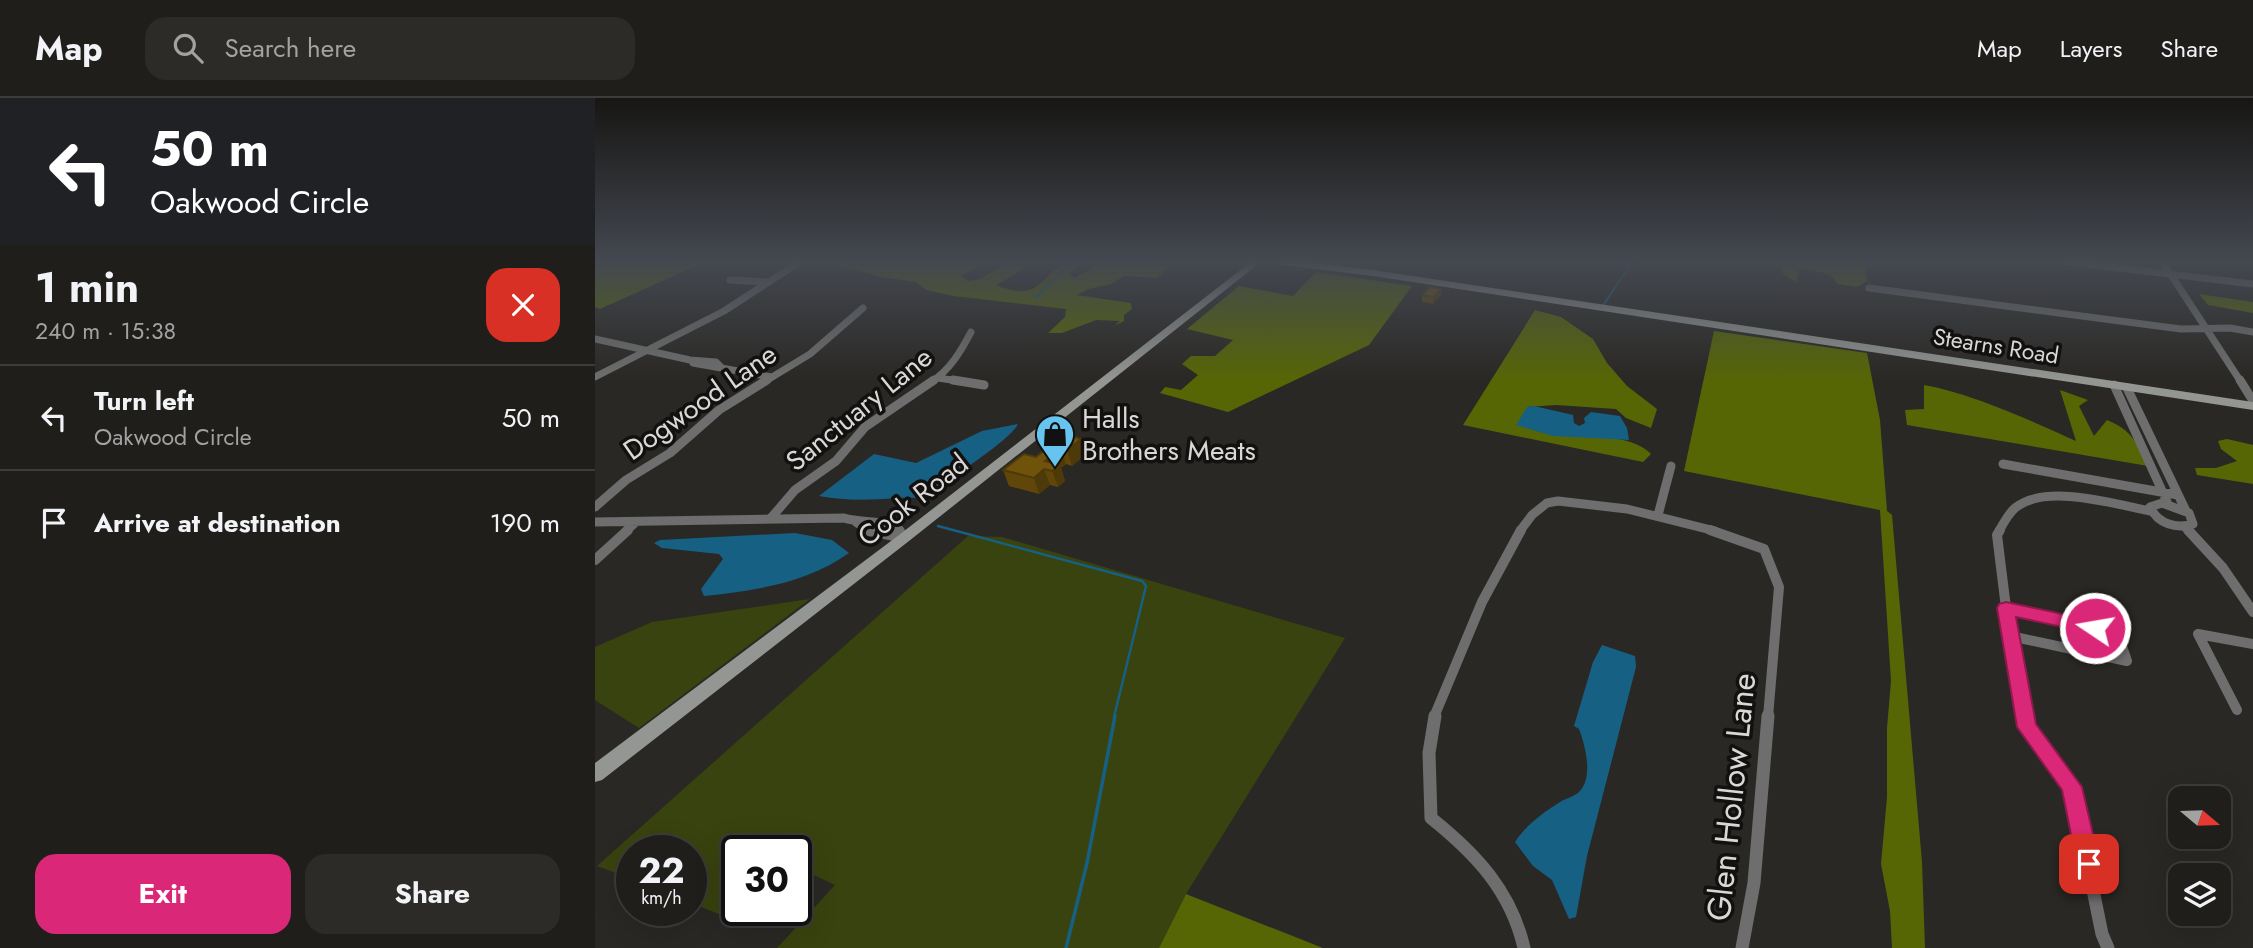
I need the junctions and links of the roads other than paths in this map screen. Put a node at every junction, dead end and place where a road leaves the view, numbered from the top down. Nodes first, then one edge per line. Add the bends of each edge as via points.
1 (739, 301) edge
2 (1207, 301) edge
3 (1556, 301) edge
4 (1971, 301) edge
5 (2187, 301) edge
6 (863, 308) dead end
7 (2206, 330) junction
8 (971, 332) dead end
9 (2253, 332) edge
10 (595, 339) edge
11 (646, 350) junction
12 (595, 377) edge
13 (772, 377) junction
14 (938, 378) junction
15 (984, 385) dead end
16 (2114, 385) junction
17 (2127, 388) junction
18 (2253, 403) edge
19 (2003, 464) dead end
20 (1671, 466) dead end
21 (2163, 492) junction
22 (2178, 495) junction
23 (2168, 504) junction
24 (595, 507) edge
25 (2150, 511) junction
26 (2186, 512) junction
27 (1658, 515) junction
28 (771, 518) junction
29 (595, 522) edge
30 (635, 523) junction
31 (2185, 527) junction
32 (904, 538) junction
33 (595, 560) edge
34 (2006, 608) junction
35 (2253, 612) edge
36 (2010, 636) junction
37 (2253, 644) edge
38 (2237, 710) dead end
39 (595, 774) edge
40 (1524, 948) edge
41 (1742, 948) edge
42 (2109, 948) edge

1 - 11 street
2 - 32 main road, Cook Road
3 - 16 main road, Stearns Road
4 - 7 street
5 - 7 street
6 - 13 street, Dogwood Lane via 810,354
7 - 9 street
7 - 18 street
8 - 14 street, Sanctuary Lane
10 - 11 street
11 - 12 street
11 - 13 street via 690,360 694,365
13 - 24 street, Dogwood Lane via 719,410 670,453 626,480
14 - 15 street
14 - 28 street, Sanctuary Lane via 865,427 836,461 795,490
16 - 17 main road, Stearns Road
16 - 21 street
17 - 18 main road, Stearns Road
17 - 22 street
19 - 21 street
20 - 27 street
21 - 22 street
21 - 23 street
22 - 26 street
23 - 25 street via 2152,504
23 - 26 street
25 - 31 street via 2163,522
25 - 34 street via 2061,497 2036,499 2015,508 1997,535
26 - 31 street via 2194,520
27 - 40 street via 1608,505 1549,502 1536,510 1510,543 1432,722 1431,818 1496,877 1520,926
27 - 41 street, Glen Hollow Lane via 1765,549 1779,587 1754,883
28 - 30 street
28 - 32 street via 843,518 860,528
29 - 30 street
30 - 33 street
31 - 35 street via 2223,568
32 - 39 main road, Cook Road
34 - 36 street
34 - 36 street via 2117,632 2127,660
36 - 42 street via 2027,727 2063,773 2076,801 2098,915
37 - 38 street via 2198,634

